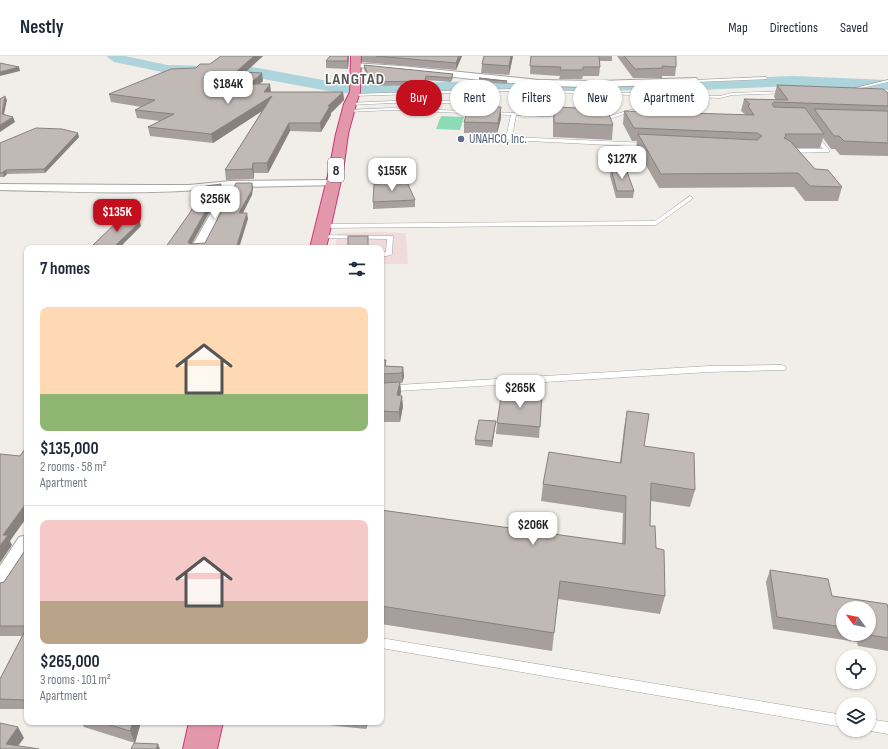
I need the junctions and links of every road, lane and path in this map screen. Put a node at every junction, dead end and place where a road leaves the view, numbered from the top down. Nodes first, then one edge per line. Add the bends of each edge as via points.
1 (356, 61) edge
2 (420, 61) edge
3 (484, 68) edge
4 (413, 69) junction
5 (683, 75) dead end
6 (476, 76) junction
7 (766, 78) dead end
8 (694, 80) edge
9 (709, 80) edge
10 (888, 81) edge
11 (630, 83) edge
12 (841, 90) edge
13 (792, 92) edge
14 (351, 97) junction
15 (450, 101) edge
16 (630, 111) edge
17 (508, 114) edge
18 (514, 116) edge
19 (565, 116) edge
20 (573, 116) edge
21 (596, 117) edge
22 (813, 131) edge
23 (651, 145) edge
24 (785, 151) edge
25 (333, 183) junction
26 (230, 184) junction
27 (0, 187) edge
28 (690, 198) dead end
29 (321, 237) edge
30 (200, 245) edge
31 (384, 255) edge
32 (782, 368) dead end
33 (384, 389) edge
34 (24, 548) edge
35 (0, 585) edge
36 (384, 644) edge
37 (836, 720) edge
38 (205, 725) edge
39 (876, 726) edge
40 (888, 728) edge
41 (200, 749) edge

1 - 4 street
1 - 14 highway, 8
2 - 4 street
3 - 6 street
4 - 6 street
5 - 8 street
6 - 11 street
7 - 9 lane
10 - 12 lane via 855,90
13 - 14 lane via 732,94 720,97 513,90
14 - 15 lane
14 - 17 lane via 390,109
14 - 25 highway, 8
16 - 21 lane via 610,117
18 - 23 lane via 509,138
19 - 20 lane
22 - 24 lane via 827,150
25 - 26 street
25 - 29 highway, 8
26 - 27 street via 146,189
26 - 30 street via 231,189
28 - 29 lane via 656,223
29 - 31 lane via 391,237 389,254
32 - 33 lane via 664,371
34 - 35 street
36 - 37 lane
38 - 41 highway
39 - 40 lane

